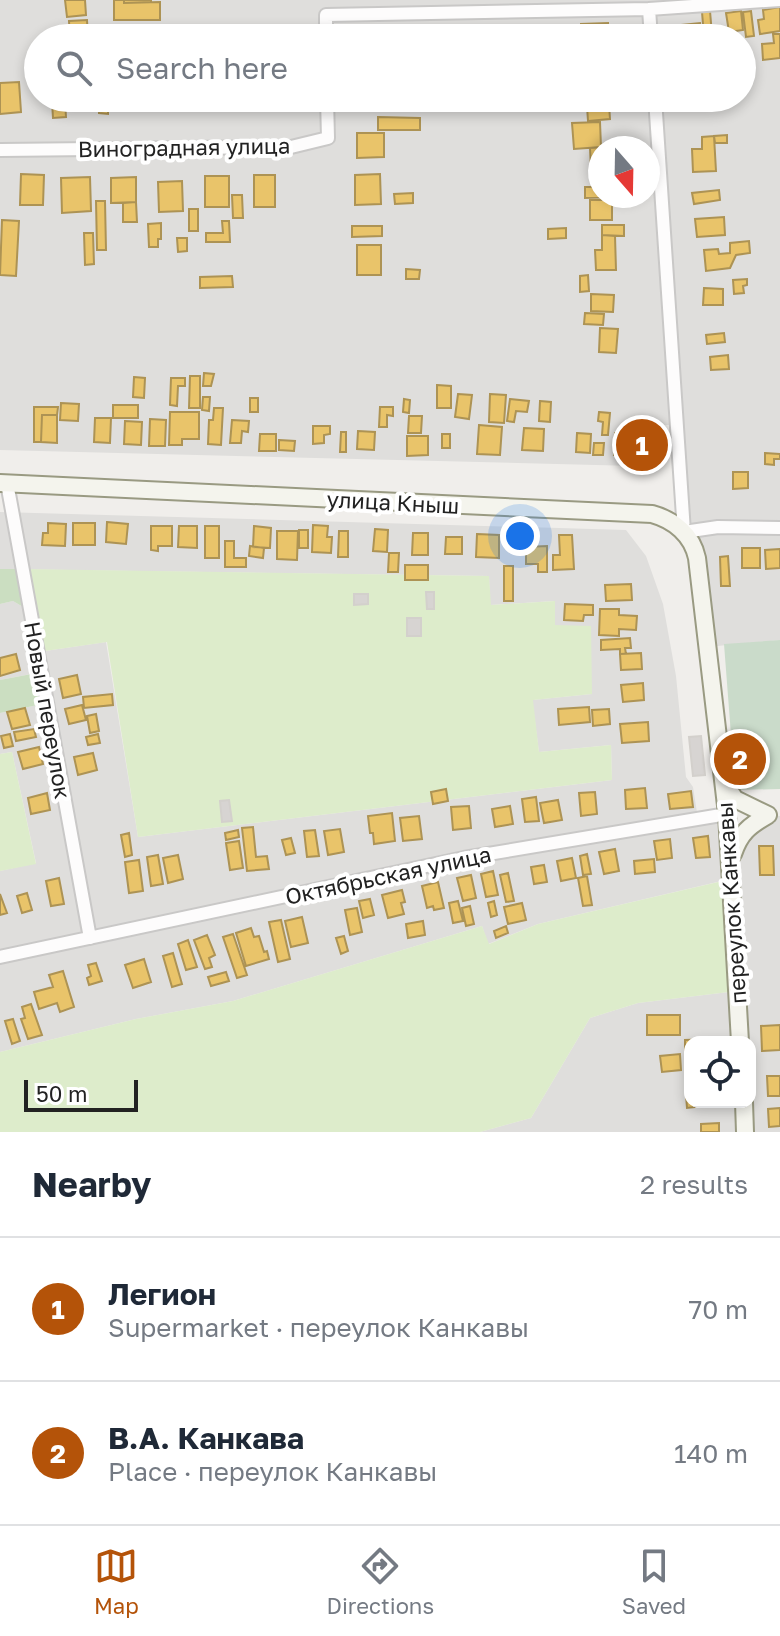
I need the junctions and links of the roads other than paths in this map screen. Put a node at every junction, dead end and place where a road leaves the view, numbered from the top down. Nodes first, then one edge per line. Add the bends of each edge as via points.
1 (326, 0) edge
2 (780, 0) edge
3 (649, 9) junction
4 (326, 15) junction
5 (326, 24) edge
6 (650, 24) edge
7 (327, 112) edge
8 (656, 112) edge
9 (0, 150) edge
10 (3, 483) edge
11 (780, 528) edge
12 (684, 532) junction
13 (723, 779) junction
14 (727, 814) junction
15 (774, 815) edge
16 (730, 863) junction
17 (90, 938) junction
18 (0, 957) edge
19 (740, 1036) edge
20 (744, 1108) edge
21 (745, 1132) edge

1 - 4 street
2 - 3 street
3 - 4 street
3 - 6 street
4 - 5 street
7 - 9 street, Виноградная улица via 328,138 291,147
8 - 12 street, переулок Канкавы
10 - 12 street, улица Кныш via 652,514
10 - 17 street, Новый переулок
11 - 12 street
12 - 13 street, переулок Канкавы via 697,558
13 - 14 street, переулок Канкавы
13 - 15 street via 735,799
14 - 15 street, Октябрьская улица
14 - 16 street, переулок Канкавы
14 - 17 street, Октябрьская улица via 464,858
15 - 16 street via 748,826
16 - 19 street, переулок Канкавы
17 - 18 street, Октябрьская улица
20 - 21 street

